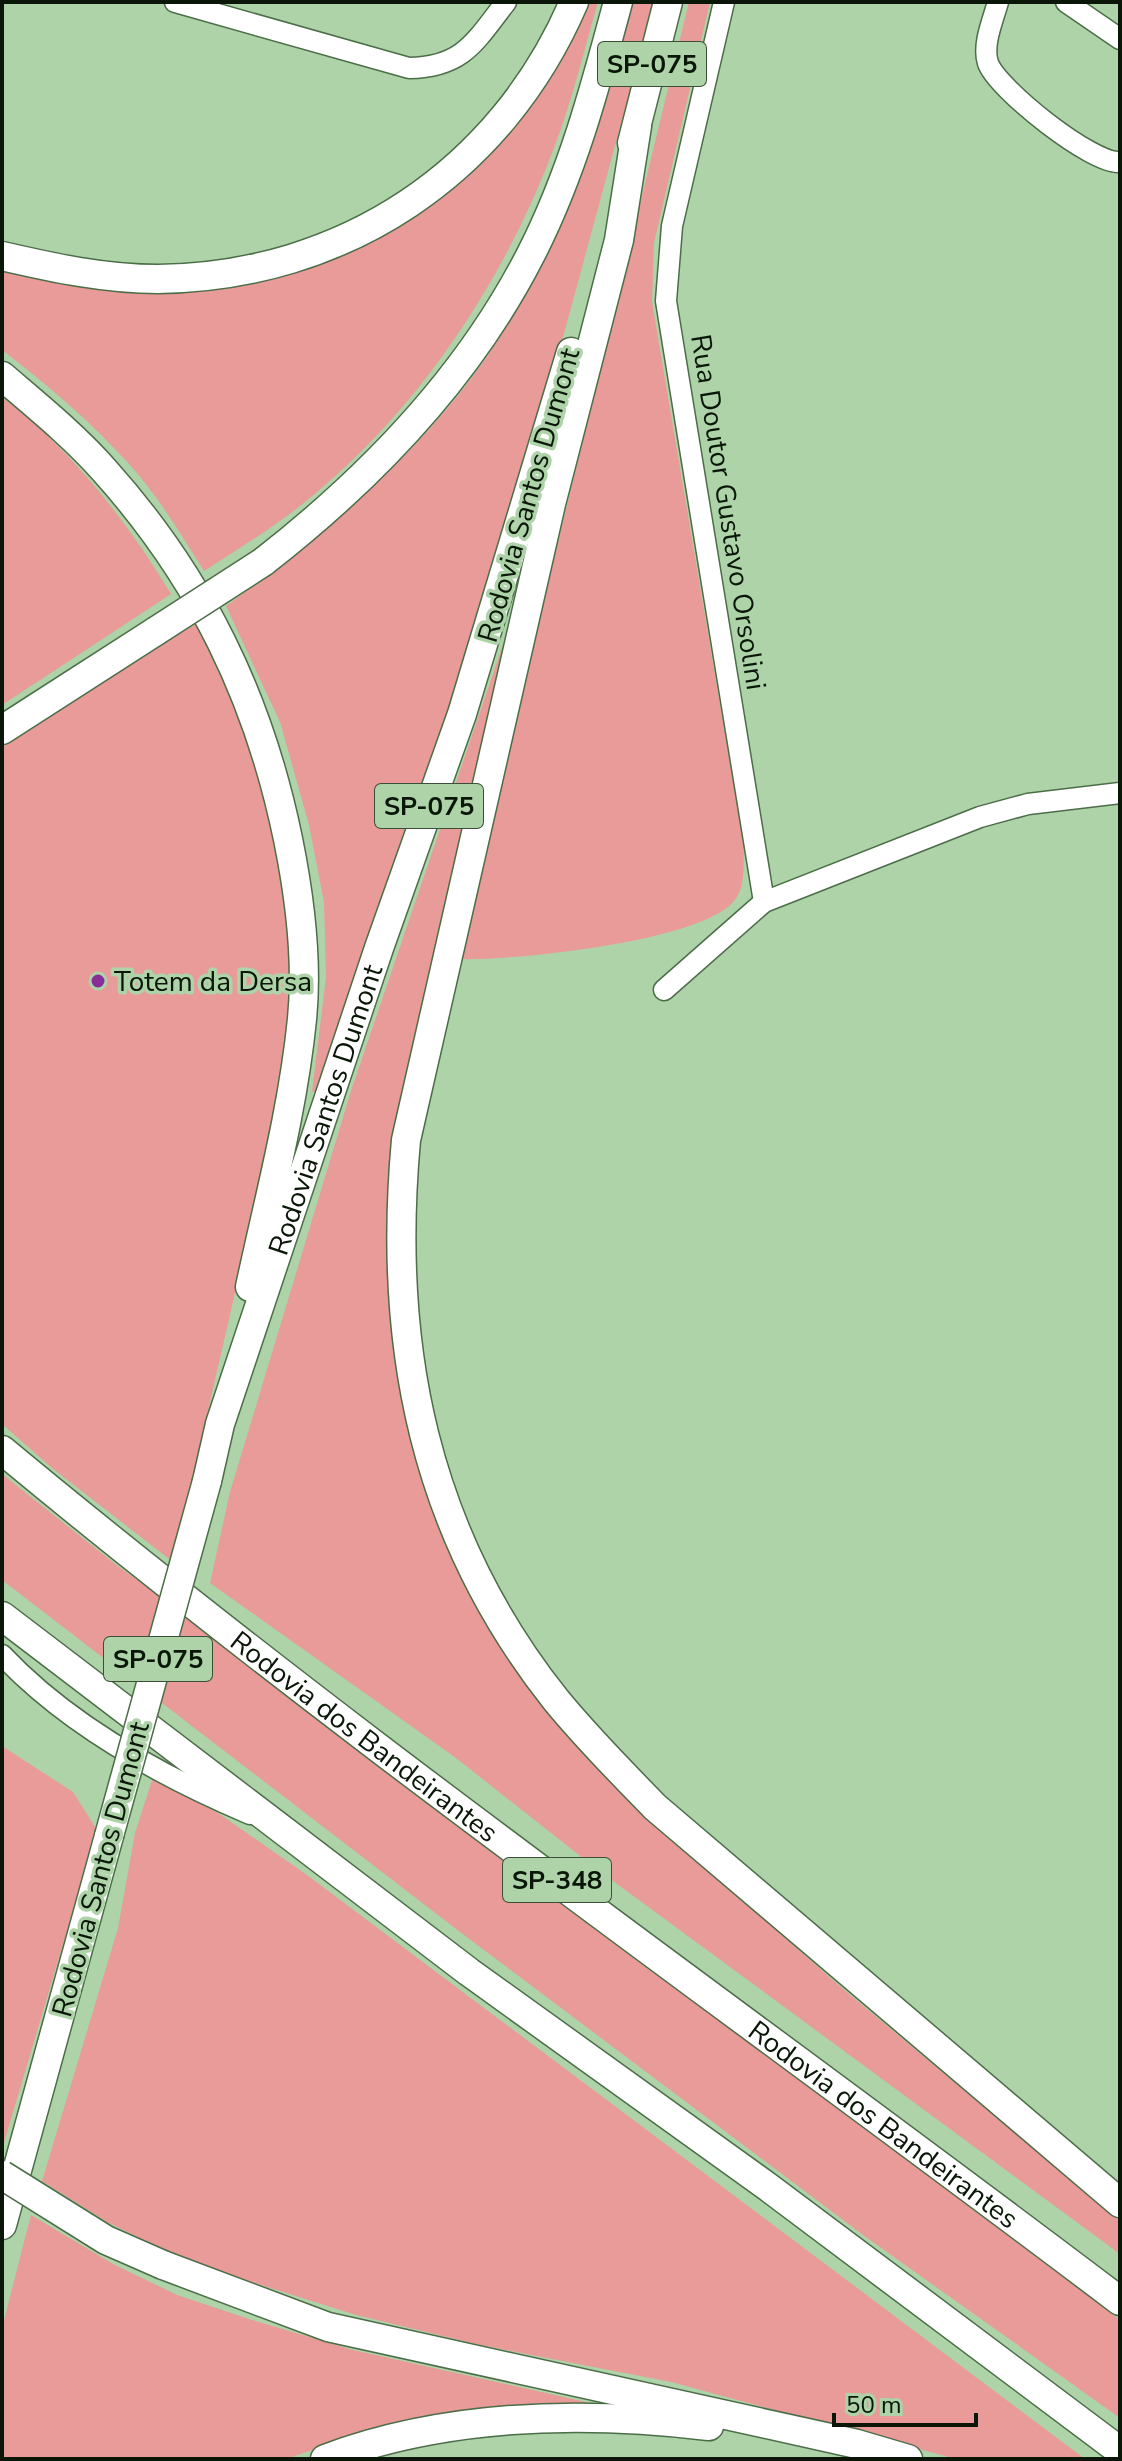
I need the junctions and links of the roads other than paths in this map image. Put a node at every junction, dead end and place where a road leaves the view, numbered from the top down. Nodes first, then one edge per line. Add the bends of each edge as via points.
1 (175, 2) edge
2 (506, 2) edge
3 (574, 2) edge
4 (618, 2) edge
5 (668, 2) edge
6 (724, 2) edge
7 (998, 2) edge
8 (1066, 2) edge
9 (1120, 39) edge
10 (637, 126) junction
11 (1120, 162) edge
12 (2, 256) edge
13 (2, 376) edge
14 (2, 730) edge
15 (1120, 793) edge
16 (764, 902) junction
17 (664, 990) dead end
18 (220, 1424) junction
19 (2, 1450) edge
20 (2, 1616) edge
21 (2, 1655) edge
22 (275, 1825) junction
23 (2, 2175) edge
24 (1120, 2203) edge
25 (2, 2225) edge
26 (1120, 2301) edge
27 (857, 2444) junction
28 (1120, 2451) edge
29 (325, 2459) edge
30 (908, 2459) edge

1 - 2 street via 409,68 447,65
3 - 12 highway via 542,67 478,150 399,211 352,236 249,270 204,277 99,276
4 - 14 highway, SP-075, bridge via 575,149 531,254 453,374 391,448 263,562
5 - 10 highway, Rodovia Santos Dumont / SP-075
6 - 16 street, Rua Doutor Gustavo Orsolini via 672,226 666,301
7 - 11 street via 986,48 992,72 1061,134 1107,161
8 - 9 street
10 - 18 highway, Rodovia Santos Dumont / SP-075 via 483,652
10 - 24 highway via 619,240 551,504 406,1140 400,1282 420,1422 474,1571 523,1655 597,1748 666,1817
13 - 18 highway via 103,469 188,581 236,668 281,806 304,942 302,1018 290,1107
15 - 16 street via 1028,804 980,817
16 - 17 street
18 - 25 highway, Rodovia Santos Dumont / SP-075, bridge
19 - 26 highway, Rodovia dos Bandeirantes / SP-348 via 444,1797
20 - 22 highway
21 - 22 street via 40,1690 112,1740 200,1791
22 - 28 highway
23 - 27 highway, bridge via 106,2240 328,2327
27 - 29 highway via 691,2424 534,2420 396,2436
27 - 30 highway

